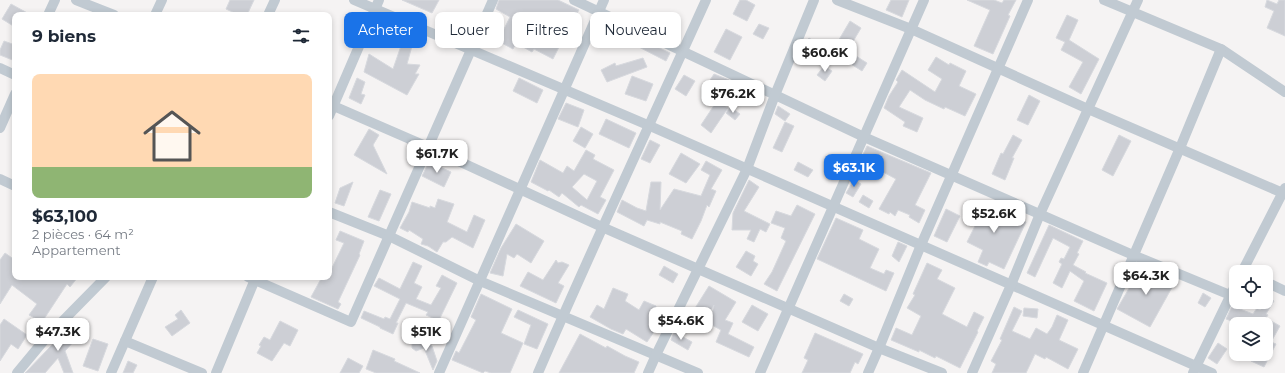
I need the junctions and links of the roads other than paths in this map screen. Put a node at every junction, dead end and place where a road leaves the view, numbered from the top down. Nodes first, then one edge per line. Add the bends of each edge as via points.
1 (55, 0) edge
2 (76, 0) edge
3 (162, 0) edge
4 (275, 0) edge
5 (354, 0) edge
6 (493, 0) edge
7 (574, 0) edge
8 (604, 0) edge
9 (706, 0) edge
10 (814, 0) edge
11 (837, 0) edge
12 (924, 0) edge
13 (1028, 0) edge
14 (1104, 0) edge
15 (1138, 0) edge
16 (377, 5) edge
17 (49, 12) edge
18 (106, 12) edge
19 (156, 12) edge
20 (269, 12) edge
21 (599, 12) joint
22 (1133, 12) junction
23 (911, 29) junction
24 (590, 32) edge
25 (675, 48) edge
26 (1221, 48) junction
27 (471, 50) junction
28 (683, 52) junction
29 (998, 67) junction
30 (0, 68) edge
31 (12, 74) edge
32 (564, 91) junction
33 (1285, 92) edge
34 (775, 95) junction
35 (12, 101) edge
36 (332, 103) edge
37 (332, 105) edge
38 (1088, 109) junction
39 (650, 126) junction
40 (0, 128) edge
41 (864, 137) junction
42 (428, 147) junction
43 (1180, 148) junction
44 (746, 169) junction
45 (952, 176) junction
46 (0, 179) edge
47 (12, 185) edge
48 (520, 190) junction
49 (1284, 191) edge
50 (833, 206) junction
51 (332, 213) edge
52 (1040, 214) junction
53 (602, 227) junction
54 (389, 236) junction
55 (921, 245) junction
56 (1133, 255) junction
57 (1247, 265) edge
58 (698, 269) junction
59 (103, 280) edge
60 (152, 280) edge
61 (252, 280) edge
62 (257, 280) edge
63 (480, 281) junction
64 (1011, 285) junction
65 (1273, 285) edge
66 (1285, 291) edge
67 (1229, 295) edge
68 (1229, 297) edge
69 (788, 308) junction
70 (563, 316) junction
71 (1104, 326) junction
72 (125, 341) junction
73 (880, 348) junction
74 (656, 355) junction
75 (1194, 370) edge
76 (442, 372) edge
77 (17, 373) edge
78 (111, 373) edge
79 (202, 373) edge
80 (216, 373) edge
81 (538, 373) edge
82 (648, 373) edge
83 (698, 373) edge
84 (760, 373) edge
85 (868, 373) edge
86 (942, 373) edge
87 (972, 373) edge
88 (1083, 373) edge
89 (1212, 373) edge

1 - 17 street
2 - 18 street
3 - 19 street
4 - 20 street
5 - 16 street
6 - 27 street
7 - 21 street
8 - 21 street
9 - 28 street
10 - 34 street
11 - 23 street
12 - 23 street
13 - 29 street
14 - 22 street
15 - 22 street
16 - 27 street
16 - 36 street
22 - 26 street
22 - 38 street
23 - 29 street
23 - 41 street
24 - 32 street
25 - 28 street
26 - 33 street
26 - 43 street
27 - 32 street
27 - 42 street
28 - 34 street
28 - 39 street
29 - 38 street
29 - 45 street
30 - 31 street
32 - 39 street
32 - 48 street
34 - 41 street
34 - 44 street
35 - 40 street
37 - 42 street
38 - 43 street
38 - 52 street
39 - 44 street
39 - 53 street
41 - 45 street
41 - 50 street
42 - 48 street
42 - 54 street
43 - 49 street
43 - 56 street
44 - 50 street
44 - 58 street
45 - 52 street
45 - 55 street
46 - 47 street
48 - 53 street
48 - 63 street
49 - 57 street
50 - 55 street
50 - 69 street
51 - 54 street
52 - 56 street
52 - 64 street
53 - 58 street
53 - 70 street
54 - 62 street via 350,322
54 - 63 street
55 - 64 street
55 - 73 street
56 - 67 street
56 - 71 street
58 - 69 street
58 - 74 street
59 - 77 street via 46,338
60 - 72 street
61 - 80 street
63 - 70 street
63 - 76 street
64 - 71 street
64 - 87 street
65 - 66 street
68 - 75 street
69 - 73 street
69 - 84 street
70 - 74 street
70 - 81 street
71 - 75 street
71 - 88 street
72 - 78 street
72 - 79 street
73 - 85 street
73 - 86 street
74 - 82 street
74 - 83 street
75 - 89 street

